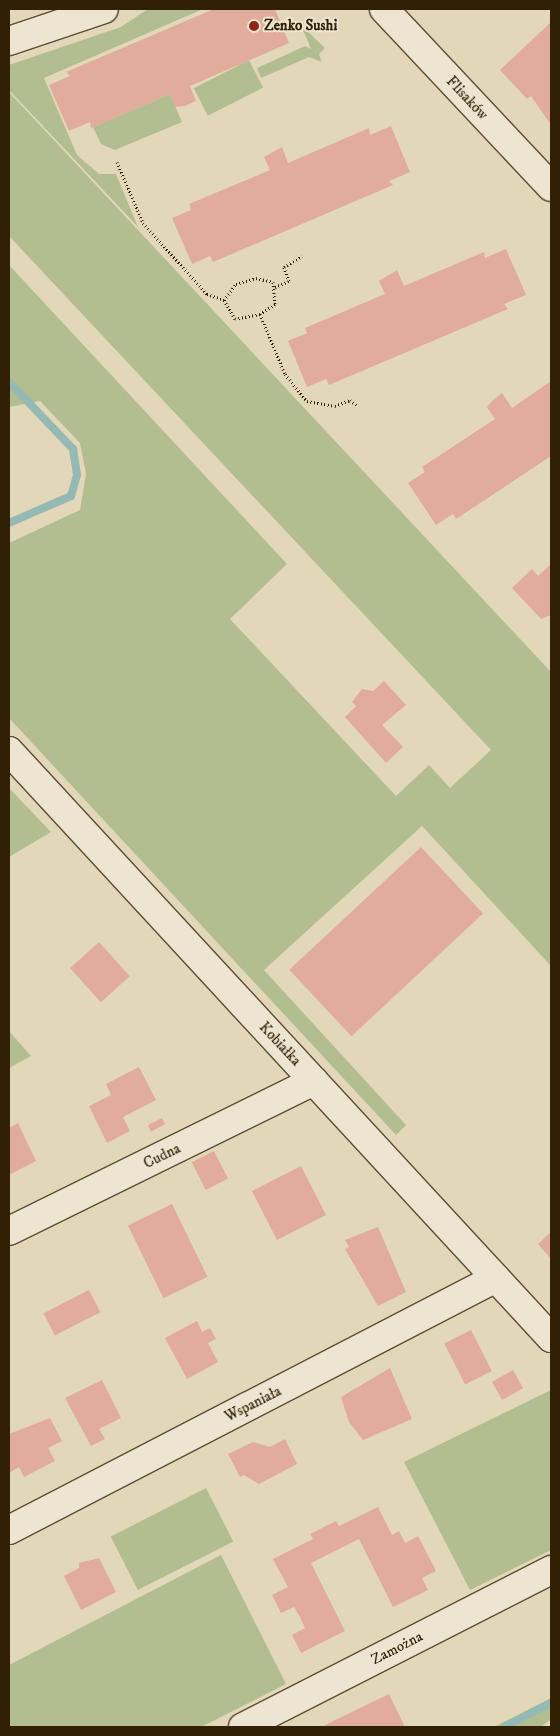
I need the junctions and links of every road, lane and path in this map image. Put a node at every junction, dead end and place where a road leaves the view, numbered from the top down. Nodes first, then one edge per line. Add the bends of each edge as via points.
1 (104, 9) edge
2 (384, 9) edge
3 (9, 41) edge
4 (117, 162) dead end
5 (551, 187) edge
6 (302, 256) dead end
7 (275, 287) junction
8 (224, 300) junction
9 (260, 314) junction
10 (358, 406) dead end
11 (9, 751) edge
12 (314, 1081) junction
13 (9, 1231) edge
14 (496, 1278) junction
15 (551, 1338) edge
16 (9, 1530) edge
17 (551, 1570) edge
18 (243, 1727) edge

1 - 3 street
2 - 5 street, Flisaków
4 - 8 path via 143,223 207,294
6 - 7 path via 284,268 289,281
7 - 8 path via 266,278 246,280 236,284
7 - 9 path via 274,304
8 - 9 path via 235,319
9 - 10 path via 285,374 308,401 335,406 350,400
11 - 12 street, Kobiałka
12 - 13 street, Cudna
12 - 14 street, Kobiałka
14 - 15 street, Kobiałka
14 - 16 street, Wspaniała
17 - 18 street, Zamożna

